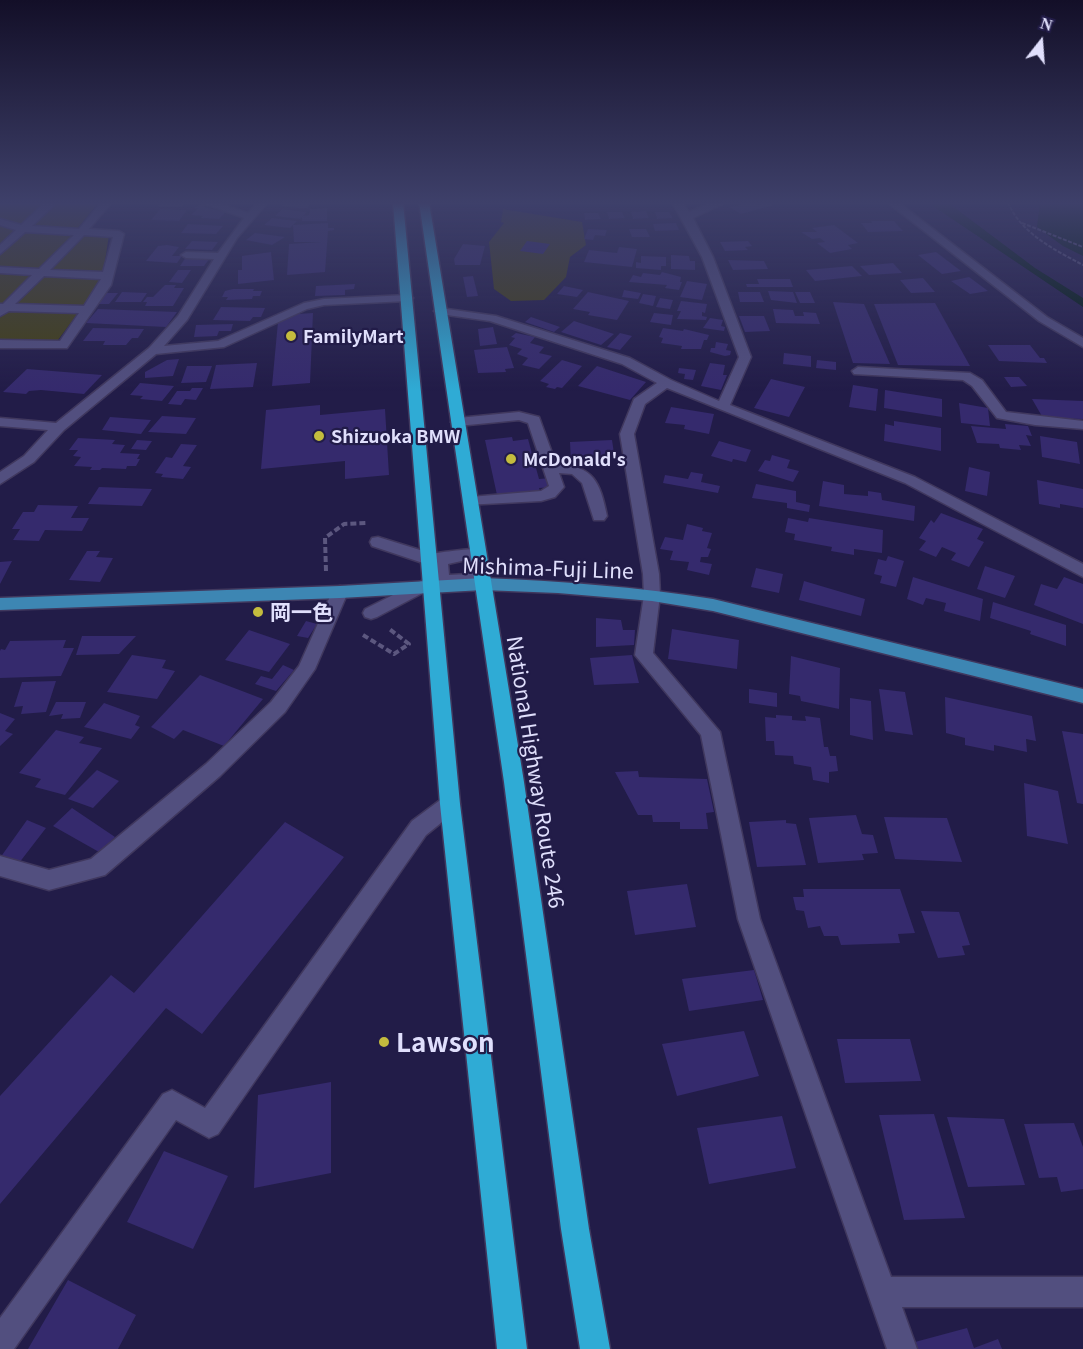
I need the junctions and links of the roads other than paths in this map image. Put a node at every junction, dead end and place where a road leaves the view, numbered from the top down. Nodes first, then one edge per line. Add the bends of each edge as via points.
1 (49, 265) edge
2 (111, 265) edge
3 (216, 265) edge
4 (404, 265) edge
5 (433, 265) edge
6 (710, 265) edge
7 (973, 265) edge
8 (0, 270) edge
9 (43, 271) junction
10 (108, 276) junction
11 (407, 298) junction
12 (2, 309) edge
13 (88, 310) junction
14 (440, 311) junction
15 (1083, 343) edge
16 (0, 344) edge
17 (153, 351) junction
18 (858, 372) dead end
19 (666, 383) junction
20 (723, 407) junction
21 (0, 422) edge
22 (458, 422) junction
23 (1083, 425) edge
24 (59, 427) junction
25 (552, 471) junction
26 (0, 479) edge
27 (470, 502) junction
28 (599, 516) dead end
29 (378, 542) road end
30 (1083, 571) edge
31 (436, 576) junction
32 (483, 585) junction
33 (340, 592) junction
34 (652, 595) junction
35 (0, 604) edge
36 (370, 613) dead end
37 (1083, 696) edge
38 (450, 804) junction
39 (0, 866) edge
40 (884, 1292) junction
41 (1083, 1292) edge
42 (0, 1343) edge
43 (512, 1349) edge
44 (595, 1349) edge
45 (902, 1349) edge

1 - 9 street
2 - 10 street
3 - 17 street via 183,318
4 - 11 highway
5 - 14 highway, National Highway Route 246
6 - 20 street via 745,357
7 - 15 street via 1043,319
8 - 9 street
9 - 10 street
9 - 12 street
10 - 13 street
11 - 17 street via 304,306 220,344
11 - 31 highway
12 - 13 street
13 - 16 street via 63,345
14 - 19 street via 492,318 626,361
14 - 22 highway, National Highway Route 246
17 - 24 street
18 - 23 street via 966,376 977,383 1002,415
19 - 20 street
19 - 34 street via 639,402 627,434
20 - 30 street via 910,480
21 - 24 street
22 - 25 street via 530,417
22 - 27 highway, National Highway Route 246
24 - 26 street via 29,459
25 - 27 street via 557,487 550,494
25 - 28 street via 564,468 585,476 594,486
27 - 32 highway, National Highway Route 246
29 - 31 street
31 - 32 main road, Mishima-Fuji Line
31 - 33 main road, Mishima-Fuji Line
31 - 36 street
31 - 38 highway
32 - 34 main road, Mishima-Fuji Line
32 - 44 highway, National Highway Route 246
33 - 35 main road, Mishima-Fuji Line
33 - 39 street via 306,669 279,707 213,770 98,867 49,880
34 - 37 main road, Mishima-Fuji Line via 783,620
34 - 40 street via 644,656 710,732 749,919
38 - 42 street via 419,828 209,1125 172,1103
38 - 43 highway
40 - 41 street
40 - 45 street

